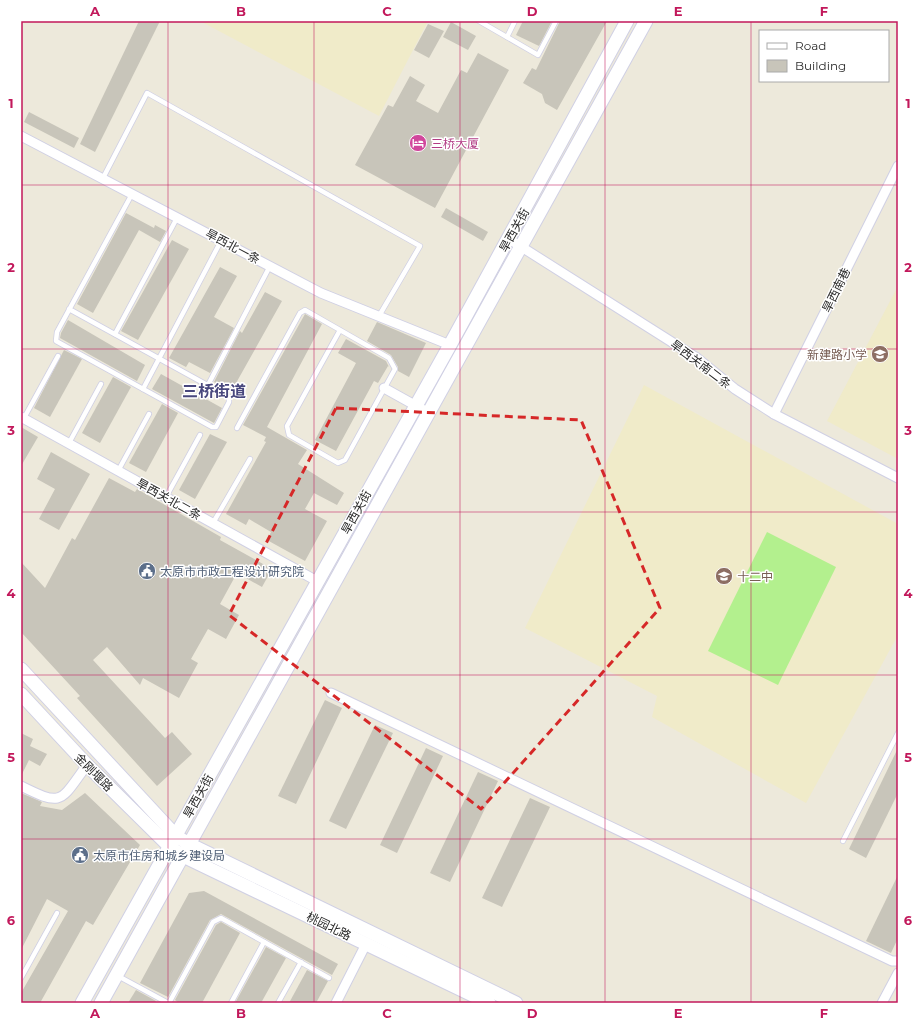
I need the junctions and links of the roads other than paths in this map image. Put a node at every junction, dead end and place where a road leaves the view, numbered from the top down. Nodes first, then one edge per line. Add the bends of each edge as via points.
1 (479, 21) edge
2 (515, 21) edge
3 (556, 21) edge
4 (627, 21) edge
5 (646, 21) edge
6 (507, 37) junction
7 (21, 136) edge
8 (898, 166) edge
9 (103, 178) junction
10 (132, 194) junction
11 (177, 217) junction
12 (509, 239) junction
13 (221, 240) junction
14 (522, 246) junction
15 (270, 266) junction
16 (69, 309) junction
17 (379, 316) junction
18 (340, 330) junction
19 (114, 334) junction
20 (450, 345) junction
21 (58, 356) dead end
22 (159, 359) junction
23 (101, 384) dead end
24 (208, 385) junction
25 (384, 388) junction
26 (143, 389) junction
27 (416, 406) junction
28 (429, 413) junction
29 (149, 414) dead end
30 (774, 414) junction
31 (22, 417) edge
32 (237, 428) dead end
33 (200, 435) dead end
34 (69, 443) junction
35 (250, 459) dead end
36 (118, 471) junction
37 (898, 478) edge
38 (166, 497) junction
39 (213, 523) junction
40 (317, 581) junction
41 (21, 669) edge
42 (331, 692) dead end
43 (21, 694) edge
44 (898, 733) edge
45 (86, 765) junction
46 (21, 786) edge
47 (173, 841) junction
48 (843, 841) dead end
49 (189, 844) junction
50 (183, 856) junction
51 (58, 913) dead end
52 (264, 942) junction
53 (366, 944) junction
54 (300, 962) junction
55 (898, 962) edge
56 (898, 973) edge
57 (117, 975) junction
58 (21, 978) edge
59 (329, 978) dead end
60 (82, 1003) edge
61 (101, 1003) edge
62 (168, 1003) edge
63 (230, 1003) edge
64 (278, 1003) edge
65 (336, 1003) edge
66 (489, 1003) edge
67 (516, 1003) edge
68 (882, 1003) edge

1 - 6 lane
2 - 6 lane
3 - 6 lane via 538,55
4 - 12 main road, 旱西关街
5 - 14 main road, 旱西关街
7 - 9 street, 旱西北一条
8 - 30 street, 旱西南巷
9 - 10 street, 旱西北一条
9 - 17 lane via 147,93 420,246
10 - 11 street, 旱西北一条
10 - 16 lane
11 - 13 street, 旱西北一条
11 - 19 lane
12 - 14 street, 旱西关南二条
12 - 20 main road, 旱西关街
13 - 15 street, 旱西北一条
13 - 22 lane
14 - 28 main road, 旱西关街
14 - 30 street, 旱西关南二条 via 697,358 735,389
15 - 17 street, 旱西北一条 via 321,293
15 - 24 lane
16 - 19 lane
16 - 26 lane via 57,332 56,341
17 - 20 street, 旱西北一条
18 - 25 lane via 389,358 395,369
18 - 25 lane via 287,426 289,435 338,463 345,460
18 - 32 lane via 305,310 300,313
19 - 22 lane
20 - 27 main road, 旱西关街
21 - 31 lane
22 - 24 lane
22 - 26 lane
23 - 34 lane
24 - 26 lane via 229,397 216,427
25 - 27 street
27 - 28 street
27 - 40 main road, 旱西关街
28 - 49 main road, 旱西关街
29 - 36 lane
30 - 37 street, 旱西关南二条
31 - 34 street, 旱西关北二条
33 - 38 lane
34 - 36 street, 旱西关北二条
35 - 39 lane
36 - 38 street, 旱西关北二条
38 - 39 street, 旱西关北二条
39 - 40 street, 旱西关北二条
40 - 47 main road, 旱西关街
41 - 47 main road
42 - 55 street
43 - 45 main road, 金刚堰路
44 - 48 lane
45 - 46 street via 69,790 54,800 44,798
45 - 47 main road, 金刚堰路
47 - 49 main road
47 - 50 main road, 桃园北路
47 - 60 main road, 旱西关街
49 - 50 main road, 旱西关街
49 - 67 main road
50 - 53 main road, 桃园北路
50 - 57 main road, 旱西关街
51 - 58 lane
52 - 54 lane
52 - 62 lane via 221,918 213,922
52 - 63 lane
53 - 65 street
53 - 66 main road, 桃园北路
54 - 59 lane
54 - 64 lane
56 - 68 street
57 - 61 main road, 旱西关街
57 - 62 lane

